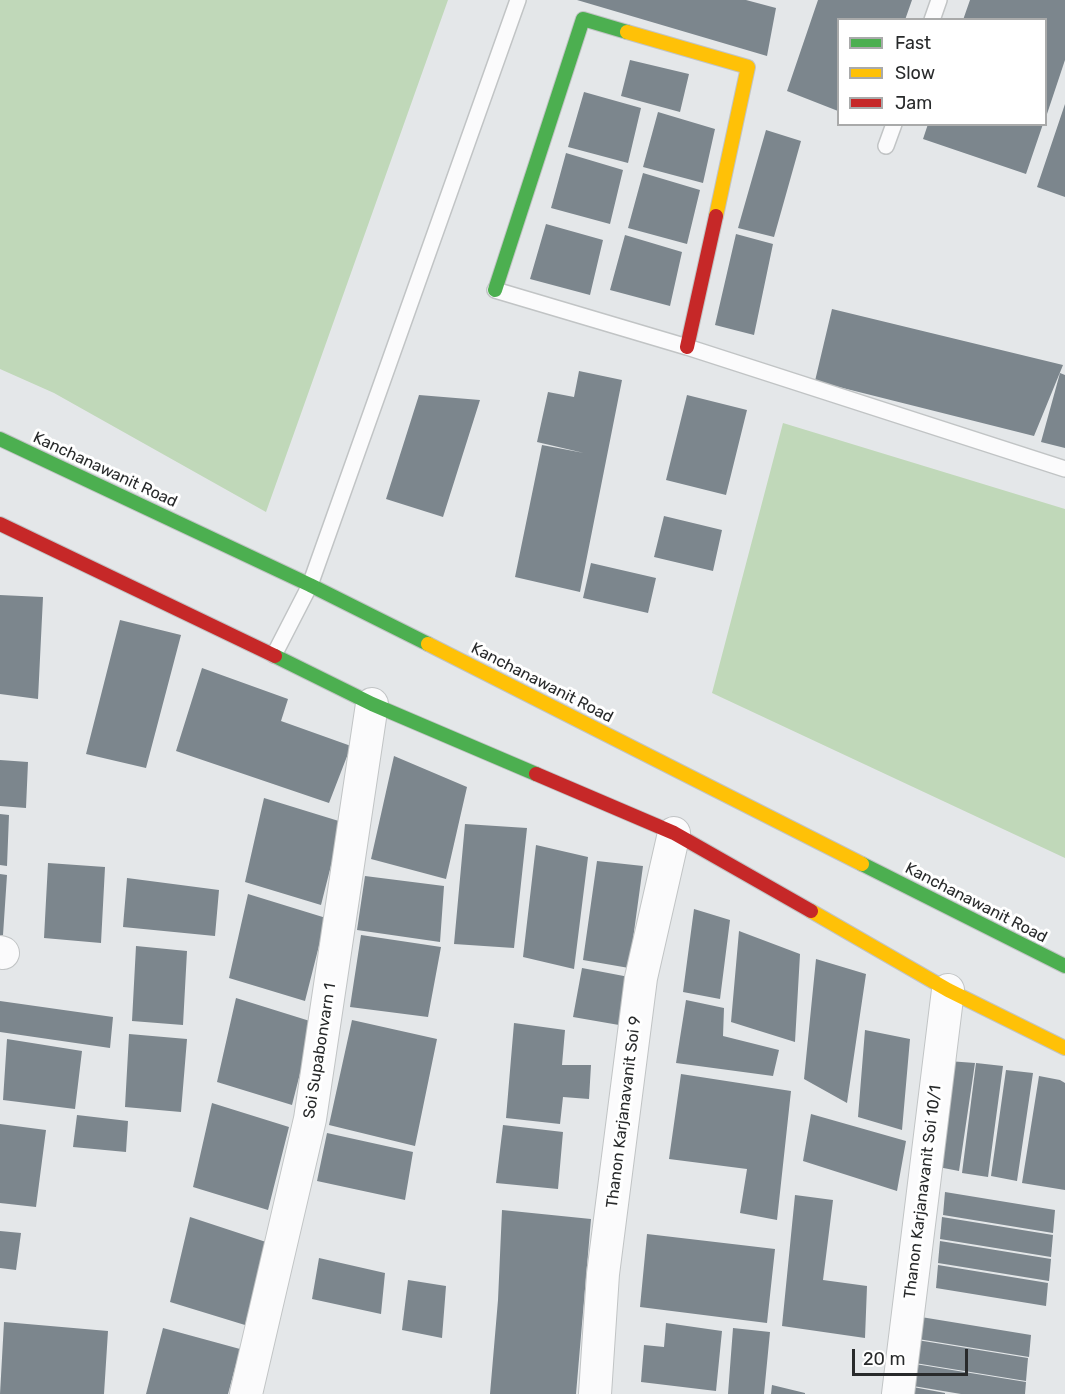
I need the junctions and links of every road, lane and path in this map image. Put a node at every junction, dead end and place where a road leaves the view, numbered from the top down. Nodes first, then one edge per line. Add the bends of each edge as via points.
1 (518, 0) edge
2 (939, 0) edge
3 (933, 18) edge
4 (893, 126) edge
5 (886, 146) dead end
6 (495, 290) joint
7 (687, 347) junction
8 (0, 439) edge
9 (1065, 469) edge
10 (0, 524) edge
11 (310, 585) junction
12 (274, 655) junction
13 (372, 704) junction
14 (674, 833) junction
15 (1065, 966) edge
16 (948, 990) junction
17 (1065, 1048) edge
18 (246, 1394) edge
19 (595, 1394) edge
20 (898, 1394) edge

1 - 11 lane
2 - 3 lane
4 - 5 lane
6 - 7 lane
6 - 7 main road via 584,19 748,67
7 - 9 lane
8 - 11 main road, Kanchanawanit Road
10 - 12 main road
11 - 12 lane
11 - 15 main road, Kanchanawanit Road
12 - 13 main road
13 - 14 main road
13 - 18 street, Soi Supabonvarn 1 via 310,1119
14 - 16 main road
14 - 19 street, Thanon Karjanavanit Soi 9 via 641,978 603,1274
16 - 17 main road
16 - 20 street, Thanon Karjanavanit Soi 10/1

